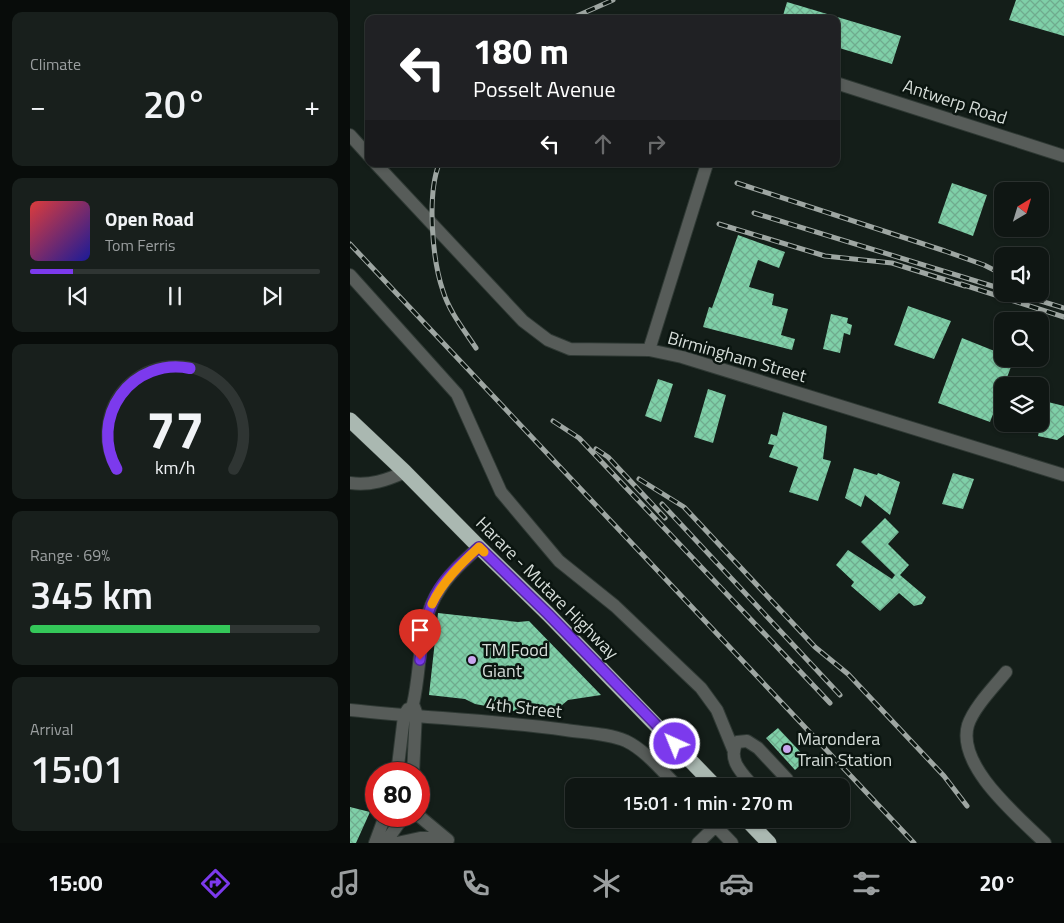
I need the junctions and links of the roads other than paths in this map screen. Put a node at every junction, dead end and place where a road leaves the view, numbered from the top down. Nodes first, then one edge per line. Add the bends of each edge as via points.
1 (840, 84) edge
2 (350, 135) edge
3 (365, 152) edge
4 (1064, 156) edge
5 (379, 167) edge
6 (706, 167) edge
7 (350, 275) edge
8 (649, 350) junction
9 (350, 420) edge
10 (405, 472) junction
11 (1064, 474) edge
12 (350, 483) edge
13 (479, 547) junction
14 (1006, 672) dead end
15 (350, 710) edge
16 (410, 717) junction
17 (733, 749) junction
18 (401, 762) edge
19 (412, 762) edge
20 (669, 778) edge
21 (707, 778) edge
22 (747, 778) edge
23 (786, 778) edge
24 (430, 825) edge
25 (381, 827) edge
26 (396, 827) edge
27 (710, 828) edge
28 (721, 828) edge
29 (755, 828) edge
30 (448, 840) edge
31 (375, 843) edge
32 (382, 843) edge
33 (397, 843) edge
34 (698, 843) edge
35 (732, 843) edge
36 (769, 843) edge
37 (1045, 843) edge

1 - 4 street, Antwerp Road
2 - 3 street
5 - 8 street, Birmingham Street via 522,321 548,340 570,349
6 - 8 street
7 - 17 street via 457,394 501,492 559,561 615,606 701,688 717,710
8 - 11 street, Birmingham Street via 682,357
9 - 10 highway, Harare - Mutare Highway
10 - 12 street via 385,481 362,485
10 - 13 highway, Harare - Mutare Highway
13 - 16 street via 452,573 432,604 423,632 413,704 406,711
13 - 21 highway, Harare - Mutare Highway
14 - 37 street via 976,710 968,725 966,742 976,768
15 - 16 street, 4th Street
16 - 18 street
16 - 19 street
16 - 20 street, 4th Street via 531,725 607,736 626,741
17 - 22 street via 734,760
17 - 23 street via 737,742 747,741
24 - 30 street
25 - 31 street
26 - 32 street
27 - 34 street
28 - 35 street
29 - 36 highway
30 - 33 street via 420,838

